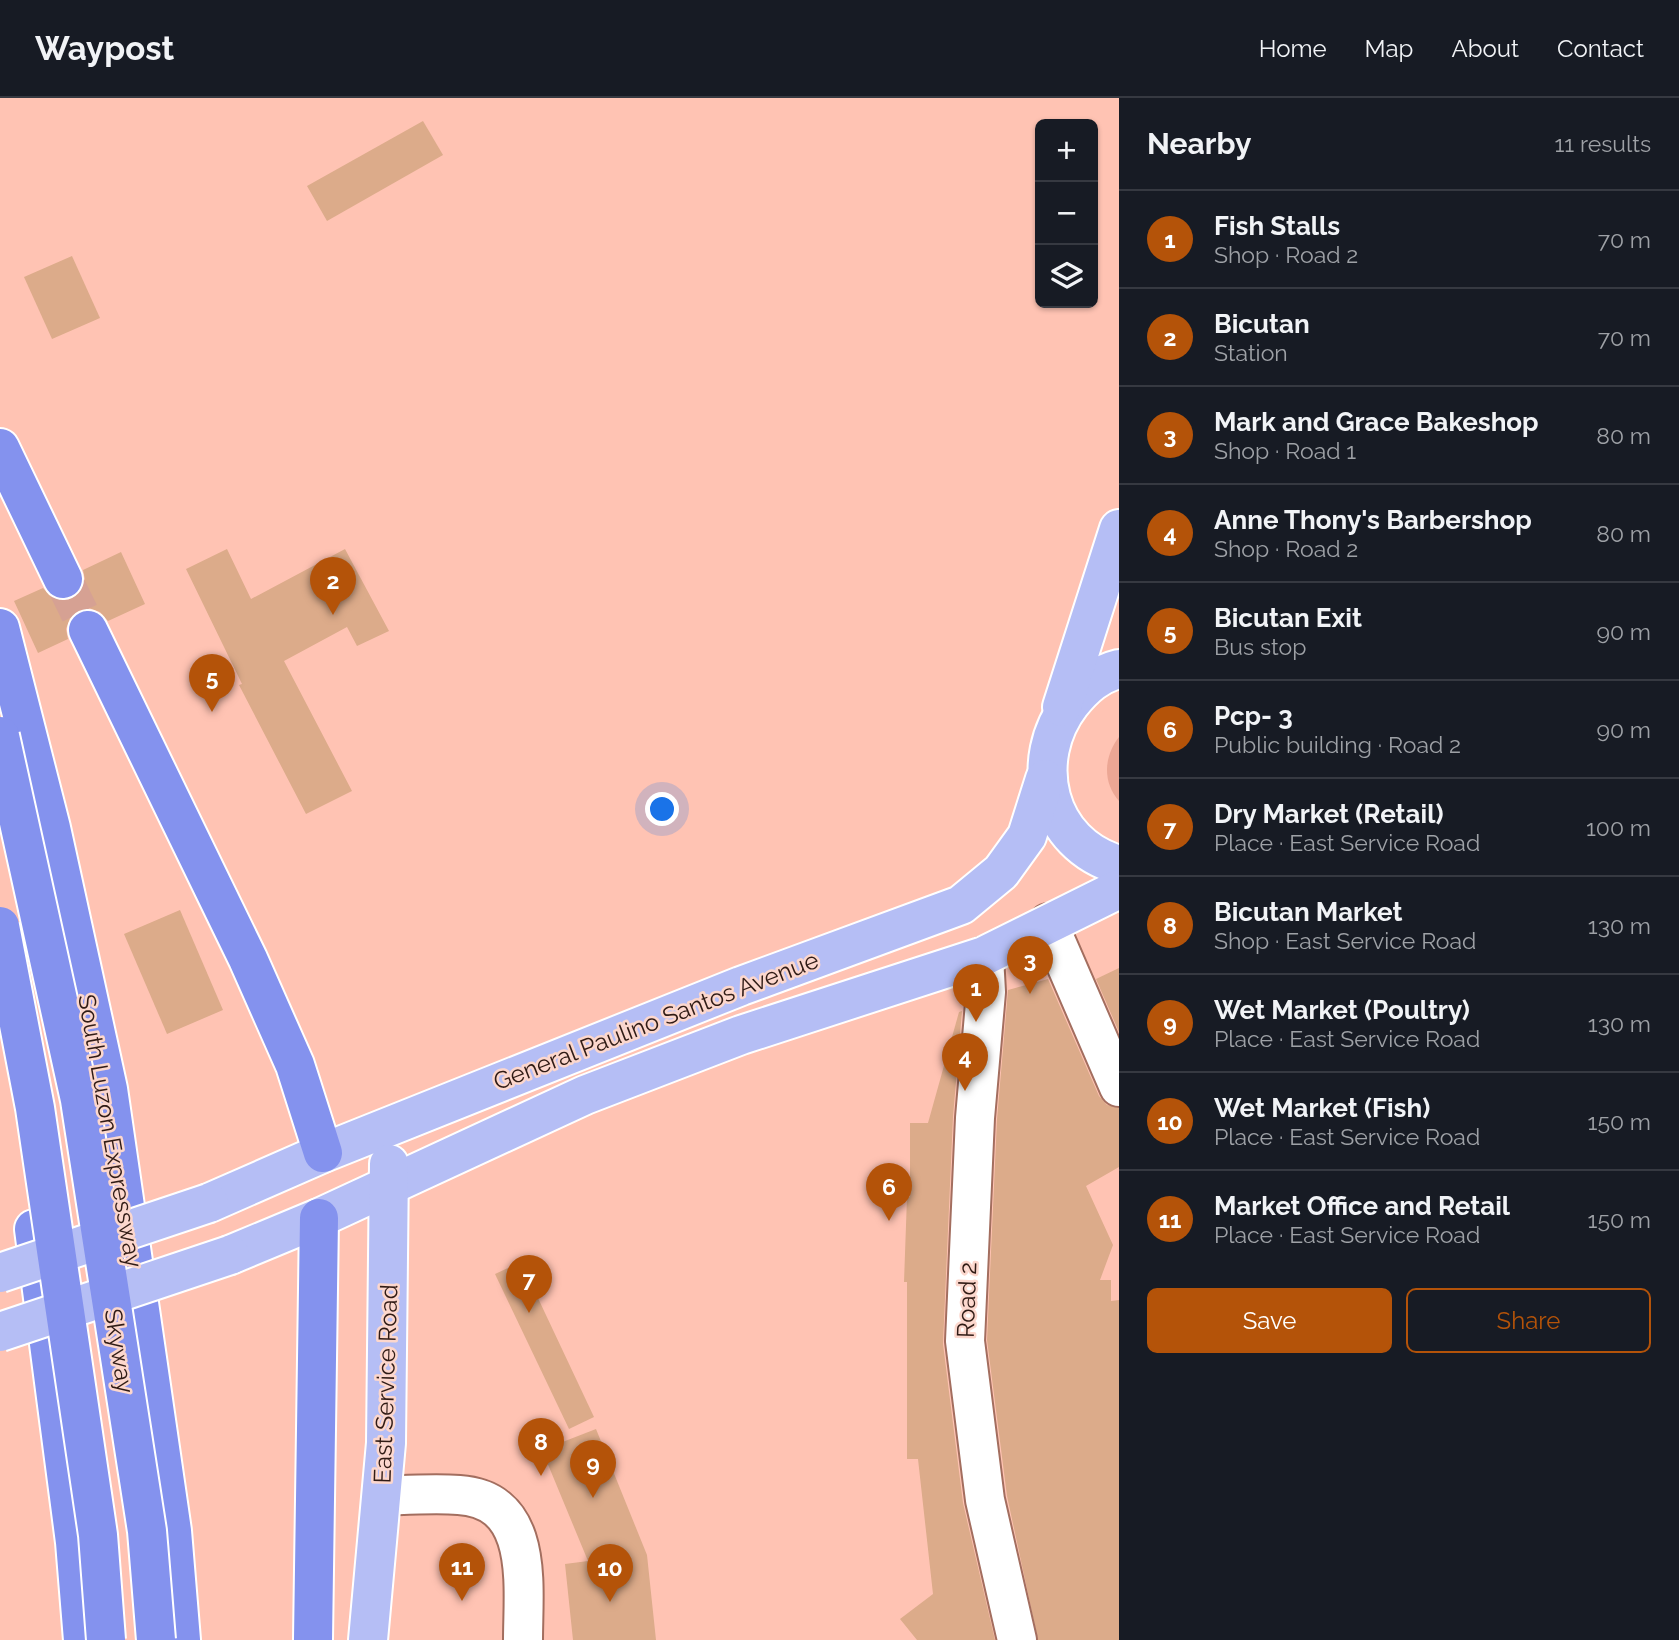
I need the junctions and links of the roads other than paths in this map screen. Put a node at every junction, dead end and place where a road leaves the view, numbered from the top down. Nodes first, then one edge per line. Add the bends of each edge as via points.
1 (0, 448) edge
2 (1119, 529) edge
3 (63, 579) tunnel mouth
4 (0, 628) edge
5 (88, 630) tunnel mouth
6 (1119, 669) edge
7 (1058, 720) junction
8 (0, 736) edge
9 (1045, 779) junction
10 (1119, 865) edge
11 (1119, 889) edge
12 (1048, 923) junction
13 (0, 926) edge
14 (984, 956) junction
15 (0, 1016) edge
16 (1119, 1087) edge
17 (386, 1127) junction
18 (323, 1153) junction
19 (390, 1186) junction
20 (319, 1218) junction
21 (0, 1273) edge
22 (0, 1332) edge
23 (382, 1496) junction
24 (83, 1640) edge
25 (106, 1640) edge
26 (156, 1640) edge
27 (181, 1640) edge
28 (313, 1640) edge
29 (368, 1640) edge
30 (523, 1640) edge
31 (1017, 1640) edge

1 - 3 highway
2 - 7 main road
4 - 27 highway, South Luzon Expressway via 51,828 108,1089 173,1531
5 - 18 highway via 248,959 295,1065
6 - 7 main road via 1085,686
7 - 9 main road, General Paulino Santos Avenue
8 - 26 highway, Skyway, bridge via 80,1100 147,1531
9 - 10 main road via 1056,812 1076,841
9 - 17 main road, General Paulino Santos Avenue via 1027,836 1000,872 961,905 741,986
11 - 12 main road, General Paulino Santos Avenue
12 - 14 main road, General Paulino Santos Avenue
12 - 16 street
13 - 25 highway, Skyway, bridge via 37,1121 98,1535
14 - 19 main road, General Paulino Santos Avenue via 741,1035 564,1105
14 - 31 street, Road 2 via 986,992 965,1341 985,1500
15 - 24 highway via 21,1126 75,1542
17 - 18 main road, General Paulino Santos Avenue
17 - 19 main road, East Service Road
18 - 20 main road
18 - 21 main road, General Paulino Santos Avenue, bridge via 209,1203
19 - 20 main road, General Paulino Santos Avenue
19 - 23 main road, East Service Road
20 - 22 main road, General Paulino Santos Avenue, bridge via 230,1255
20 - 28 highway
23 - 29 main road, East Service Road
23 - 30 street via 461,1495 489,1502 503,1514 516,1534 523,1563

